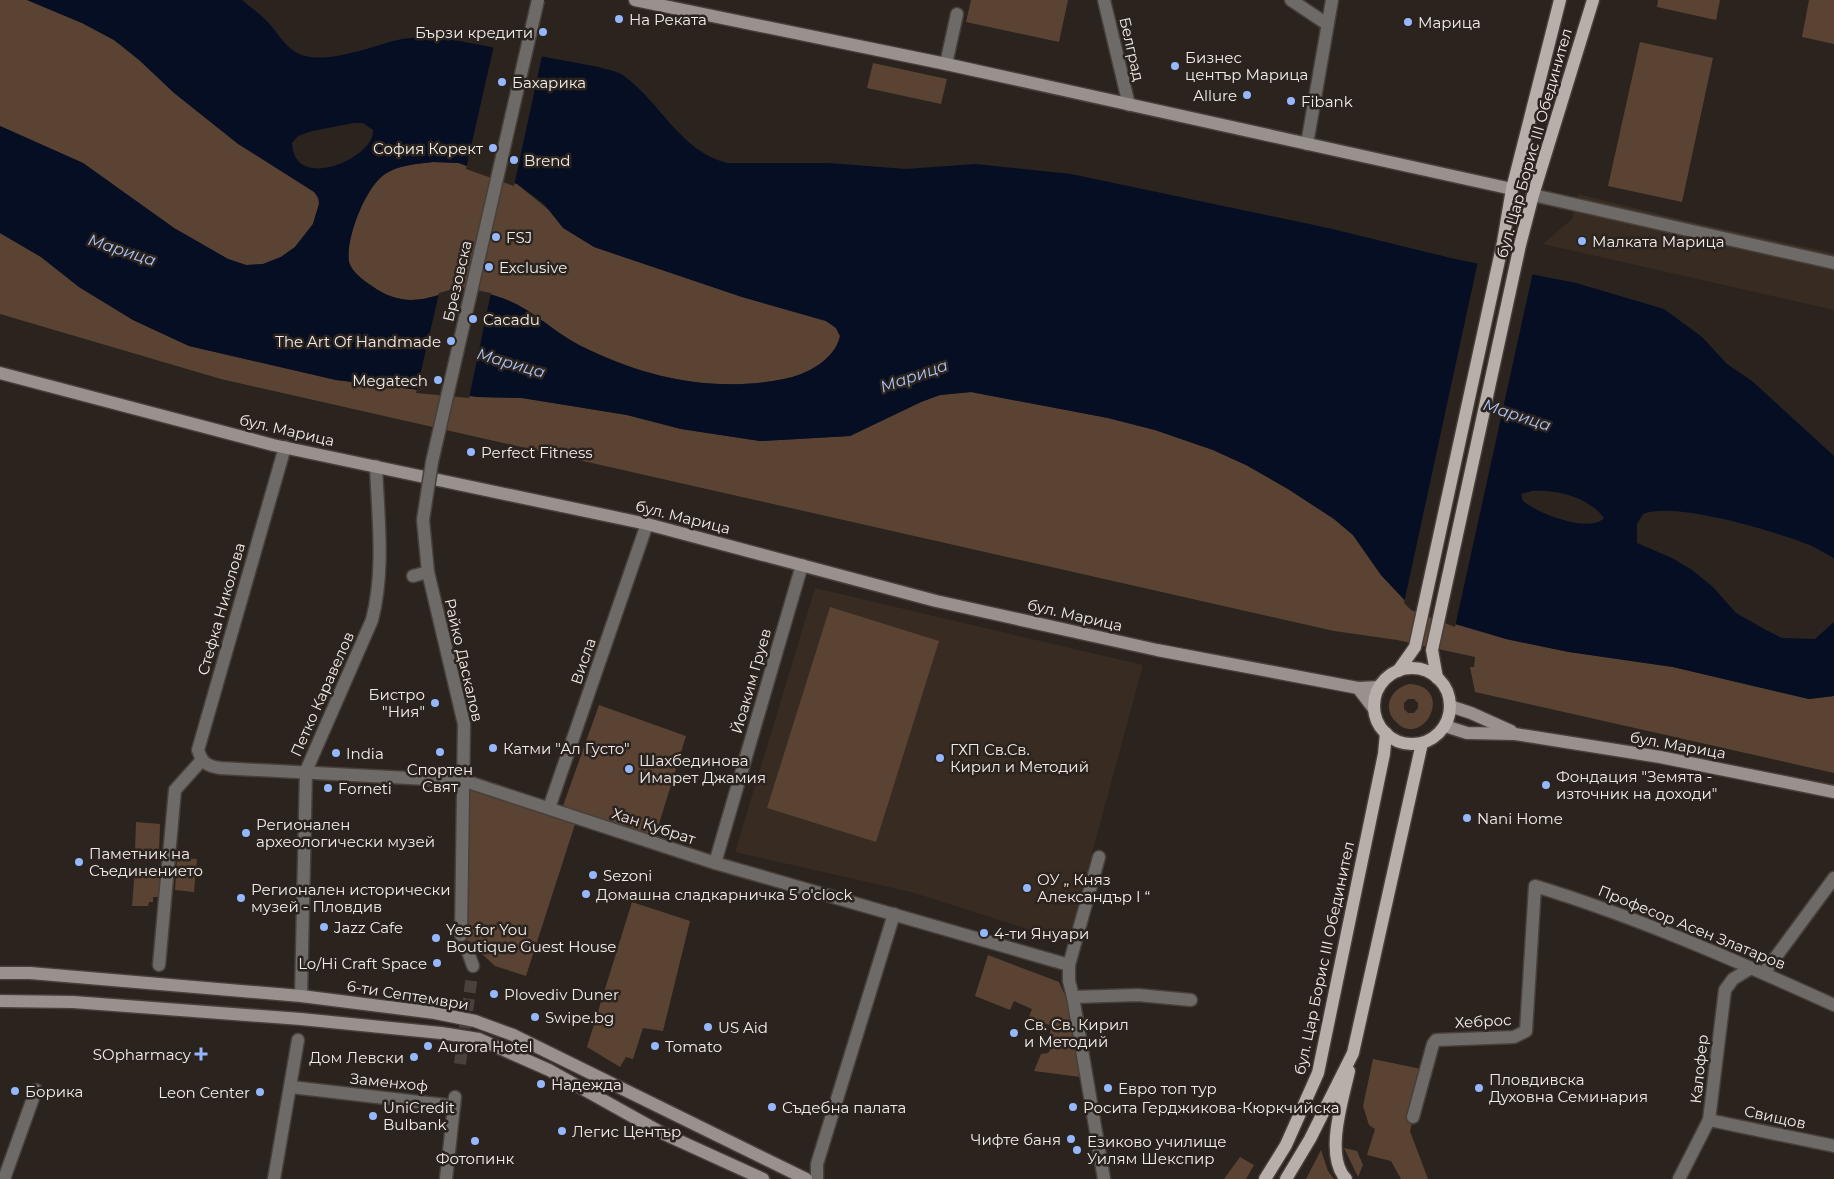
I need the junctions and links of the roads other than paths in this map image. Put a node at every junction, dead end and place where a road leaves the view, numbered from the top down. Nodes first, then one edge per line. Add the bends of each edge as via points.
1 (538, 0) edge
2 (635, 0) edge
3 (1104, 0) edge
4 (1291, 0) edge
5 (1332, 0) edge
6 (1560, 0) edge
7 (1593, 0) edge
8 (956, 14) dead end
9 (1327, 24) junction
10 (946, 64) junction
11 (1128, 104) junction
12 (1307, 144) junction
13 (1512, 189) junction
14 (1533, 195) junction
15 (1834, 262) edge
16 (0, 373) edge
17 (285, 447) junction
18 (376, 466) junction
19 (647, 524) junction
20 (802, 565) junction
21 (428, 572) junction
22 (413, 576) dead end
23 (1398, 671) junction
24 (1437, 678) junction
25 (1379, 687) junction
26 (1358, 688) junction
27 (1450, 706) junction
28 (1374, 708) junction
29 (1445, 726) junction
30 (1386, 734) junction
31 (1515, 734) junction
32 (1422, 743) junction
33 (202, 761) junction
34 (306, 772) junction
35 (464, 781) junction
36 (1834, 792) edge
37 (549, 808) junction
38 (1099, 857) dead end
39 (715, 863) junction
40 (1834, 878) edge
41 (1536, 886) joint
42 (894, 914) junction
43 (461, 935) dead end
44 (468, 952) dead end
45 (159, 965) dead end
46 (1069, 965) junction
47 (473, 966) tunnel mouth
48 (1752, 968) junction
49 (0, 973) edge
50 (1764, 974) junction
51 (301, 996) junction
52 (1074, 997) junction
53 (1191, 1000) dead end
54 (0, 1001) edge
55 (1834, 1005) edge
56 (298, 1040) dead end
57 (1353, 1053) junction
58 (291, 1088) junction
59 (36, 1090) dead end
60 (1413, 1117) dead end
61 (1709, 1120) junction
62 (1834, 1146) edge
63 (5, 1177) edge
64 (274, 1179) edge
65 (446, 1179) edge
66 (763, 1179) edge
67 (806, 1179) edge
68 (817, 1179) edge
69 (1104, 1179) edge
70 (1265, 1179) edge
71 (1286, 1179) edge
72 (1346, 1179) edge
73 (1679, 1179) edge

1 - 21 street, Брезовска, bridge via 432,462 423,520
2 - 10 street
3 - 11 street, Белград
4 - 9 street
5 - 9 street
6 - 13 main road, бул. Цар Борис III Обединител
7 - 14 main road, бул. Цар Борис III Обединител
8 - 10 street
9 - 12 street
10 - 11 street
11 - 12 street
12 - 13 street
13 - 23 main road, бул. Цар Борис III Обединител via 1415,647
14 - 15 street
14 - 24 main road, бул. Цар Борис III Обединител via 1432,650
16 - 17 street, бул. Марица
17 - 18 street, бул. Марица
17 - 33 street, Стефка Николова via 198,750
18 - 19 street, бул. Марица
18 - 34 street, Петко Каравелов via 379,580 372,620
19 - 20 street, бул. Марица
19 - 37 street, Висла
20 - 26 street, бул. Марица via 936,601 1148,648
20 - 39 street, Йоаким Груев
21 - 22 street
21 - 35 street, Райко Даскалов via 464,724
23 - 24 main road via 1419,669
23 - 25 main road, бул. Цар Борис III Обединител
24 - 27 main road, бул. Цар Борис III Обединител via 1449,696
25 - 26 street, бул. Марица
25 - 28 main road
26 - 28 street
27 - 29 main road
27 - 31 street, бул. Марица
28 - 30 main road
29 - 31 street, бул. Марица via 1467,733
29 - 32 main road
30 - 32 main road via 1402,743
30 - 70 main road, бул. Цар Борис III Обединител via 1318,1073 1286,1145
31 - 36 street, бул. Марица via 1667,758
32 - 57 main road
33 - 34 street, Хан Кубрат via 220,768
33 - 45 street via 175,790
34 - 35 street, Хан Кубрат
34 - 51 street, Петко Каравелов
35 - 37 street, Хан Кубрат
35 - 43 street, Райко Даскалов
37 - 39 street, Хан Кубрат
38 - 46 street
39 - 42 street, Хан Кубрат
40 - 50 street
41 - 48 street, Професор Асен Златаров via 1582,900
41 - 60 street, Хеброс via 1526,1031 1514,1038 1436,1040
42 - 46 street, Хан Кубрат
42 - 68 street via 817,1164
44 - 47 street
46 - 52 street
48 - 50 street, Професор Асен Златаров
48 - 61 street, Калофер via 1733,979 1725,990
49 - 51 street, 6-ти Септември
50 - 55 street, Професор Асен Златаров
51 - 67 street, 6-ти Септември via 475,1021 513,1035
52 - 53 street via 1138,995
52 - 69 street
54 - 66 street via 73,1002 301,1019 479,1039 549,1070 662,1133
56 - 58 street
57 - 71 main road
57 - 72 main road via 1334,1150 1341,1174
58 - 64 street
58 - 65 street, Заменхоф via 455,1101
59 - 63 street
61 - 62 street, Свищов
61 - 73 street, Калофер

